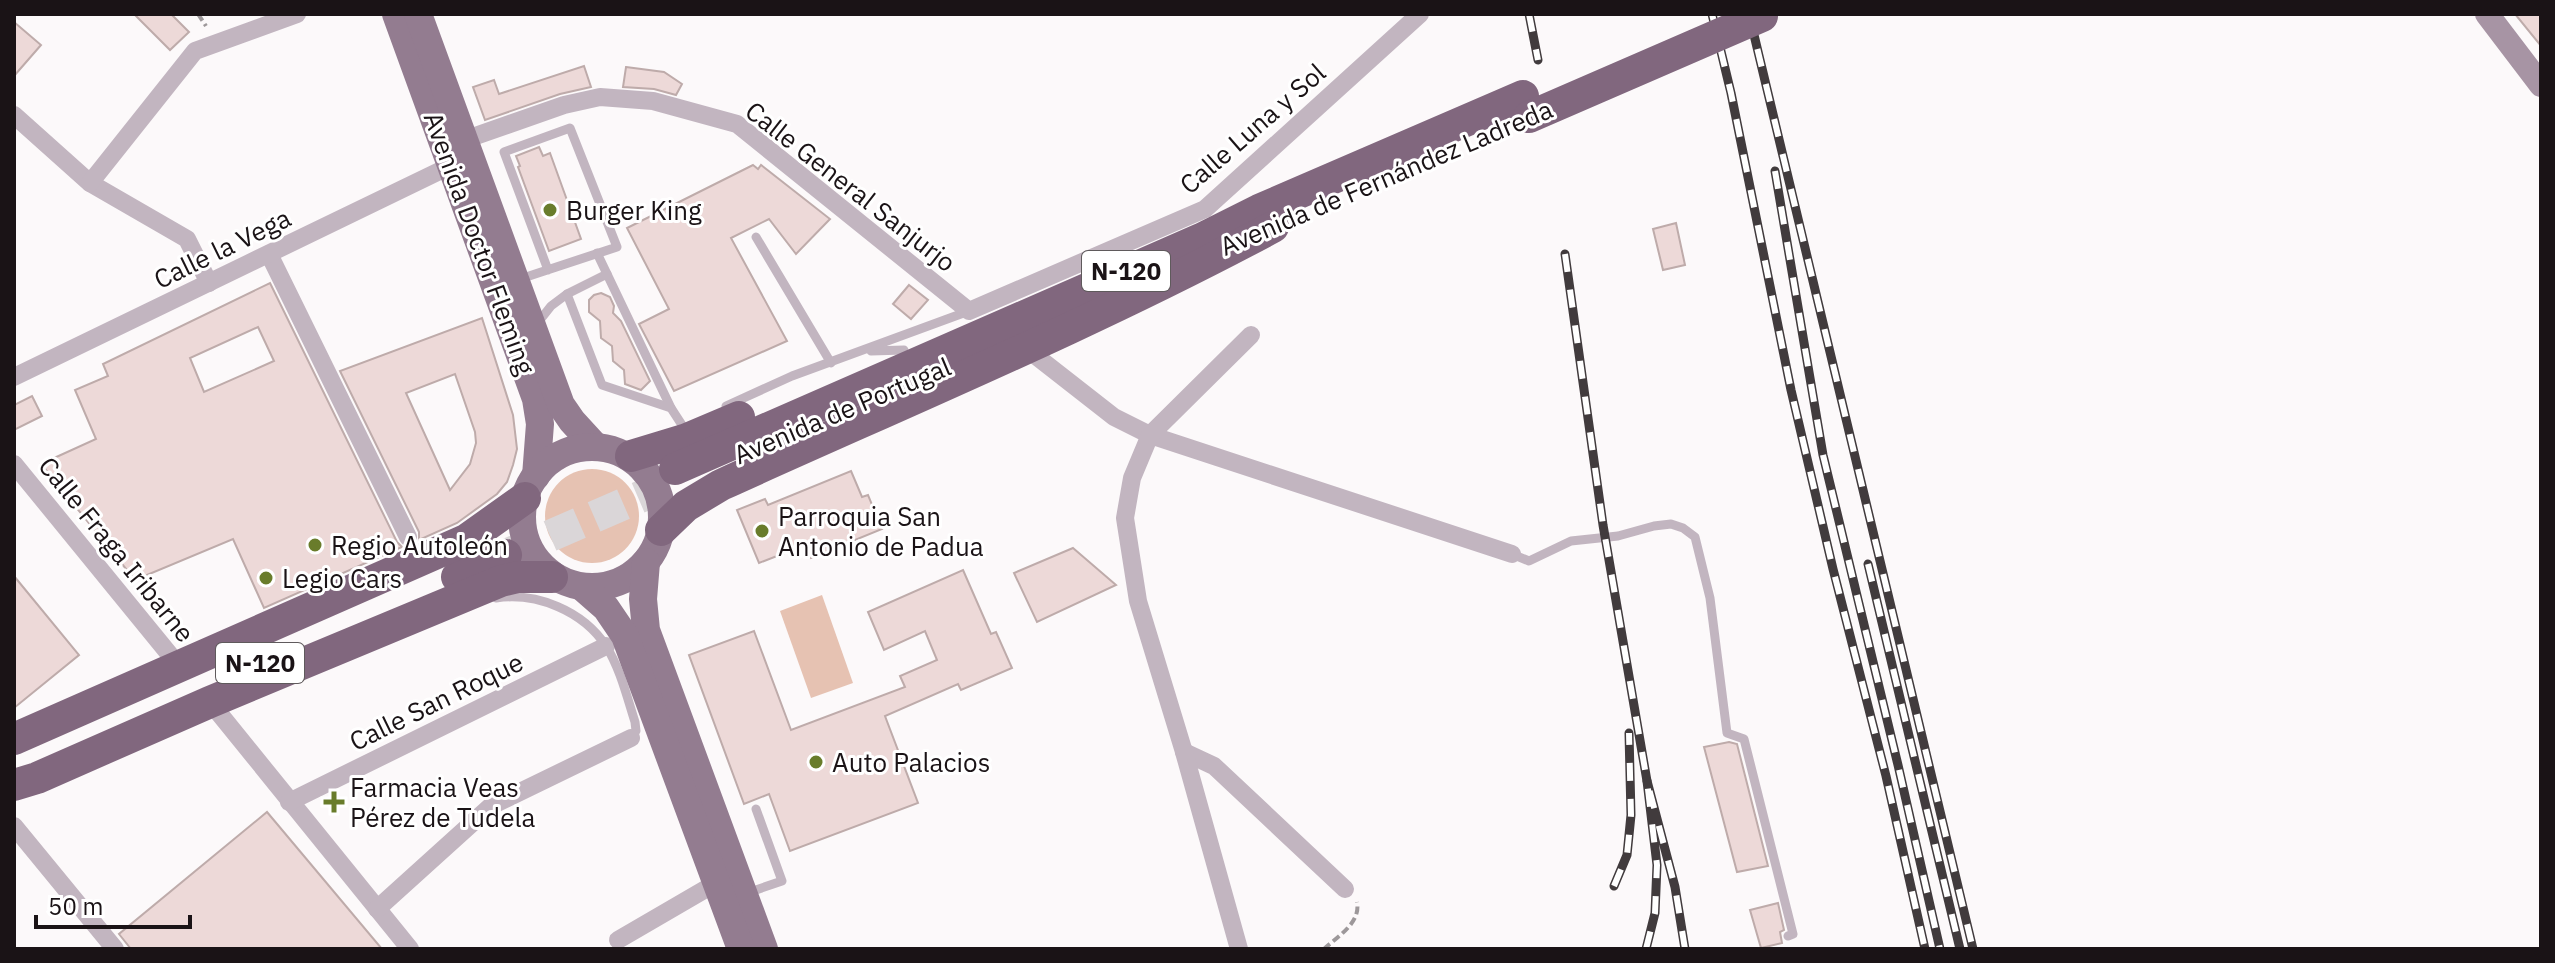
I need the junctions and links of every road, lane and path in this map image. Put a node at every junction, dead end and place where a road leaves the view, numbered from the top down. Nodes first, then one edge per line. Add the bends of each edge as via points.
1 (198, 14) edge
2 (297, 14) edge
3 (396, 14) edge
4 (418, 14) edge
5 (1420, 14) edge
6 (1712, 14) edge
7 (2487, 14) edge
8 (1764, 15) edge
9 (211, 35) dead end
10 (2541, 85) edge
11 (1526, 107) junction
12 (14, 115) edge
13 (458, 153) junction
14 (90, 183) junction
15 (1266, 218) junction
16 (756, 237) dead end
17 (597, 253) junction
18 (269, 254) junction
19 (548, 270) junction
20 (607, 274) junction
21 (515, 281) junction
22 (209, 283) junction
23 (567, 294) junction
24 (533, 327) junction
25 (999, 332) junction
26 (1251, 335) dead end
27 (904, 350) junction
28 (863, 351) junction
29 (831, 363) junction
30 (14, 377) edge
31 (671, 408) junction
32 (710, 413) dead end
33 (696, 419) dead end
34 (1150, 435) junction
35 (621, 448) junction
36 (14, 464) edge
37 (677, 475) tunnel mouth
38 (530, 487) junction
39 (661, 530) junction
40 (408, 537) dead end
41 (1512, 554) joint
42 (646, 562) junction
43 (567, 582) junction
44 (606, 646) junction
45 (179, 666) junction
46 (223, 697) junction
47 (631, 738) joint
48 (14, 739) edge
49 (1184, 752) junction
50 (14, 753) edge
51 (14, 769) edge
52 (14, 785) edge
53 (289, 802) junction
54 (756, 809) dead end
55 (14, 826) edge
56 (716, 883) junction
57 (1345, 889) joint
58 (744, 894) junction
59 (377, 909) junction
60 (1788, 936) dead end
61 (618, 940) dead end
62 (115, 949) edge
63 (410, 949) edge
64 (741, 949) edge
65 (764, 949) edge
66 (1239, 949) edge
67 (1324, 949) edge

1 - 9 path
2 - 14 street via 195,51
3 - 13 main road, Avenida Doctor Fleming
4 - 13 main road, Avenida Doctor Fleming
5 - 25 street, Calle Luna y Sol via 1205,209
6 - 11 highway, Avenida de Fernández Ladreda
7 - 10 street
8 - 11 highway, Avenida de Fernández Ladreda, bridge
11 - 15 highway, Avenida de Fernández Ladreda / N-120
12 - 14 street
13 - 18 street, Calle la Vega
13 - 21 main road, Avenida Doctor Fleming
13 - 25 street, Calle General Sanjurjo via 564,105 600,97 653,101 737,124
13 - 38 main road, Avenida Doctor Fleming via 536,399 540,424
14 - 22 street via 187,239
15 - 25 highway, Avenida de Fernández Ladreda / N-120 via 1201,239
15 - 27 highway via 1108,263
16 - 29 lane
17 - 19 lane
17 - 19 lane via 617,247 570,128 504,152
17 - 20 lane
18 - 22 street, Calle la Vega
18 - 40 street
19 - 21 lane
20 - 23 lane
20 - 31 lane
21 - 24 main road, Avenida Doctor Fleming
22 - 30 street, Calle la Vega
23 - 24 lane
23 - 31 lane via 602,385
24 - 35 main road, Avenida Doctor Fleming via 561,405 572,421
25 - 28 lane
25 - 34 street, Calle General Sanjurjo via 1114,417
25 - 37 highway, Avenida de Portugal / N-120
25 - 39 highway via 955,379 721,485 686,506
26 - 34 street
27 - 28 lane
27 - 35 highway via 687,439
28 - 29 lane
29 - 32 lane
31 - 33 lane via 678,427
34 - 41 street, Calle General Sanjurjo
34 - 49 street via 1132,478 1125,518 1138,601
35 - 38 main road via 575,448 558,455
35 - 39 main road via 642,464 655,484
36 - 45 street, Calle Fraga Iribarne
38 - 43 main road via 522,516 530,550 539,564
38 - 45 highway via 466,540
39 - 42 main road
41 - 60 lane via 1529,561 1571,541 1671,524 1695,537 1710,598 1727,733 1744,739 1793,934
42 - 43 main road via 617,583 599,588
42 - 58 main road via 646,630
43 - 46 highway via 518,577 501,581
43 - 56 main road via 606,608 625,636
44 - 46 lane via 564,609 504,596 463,606 261,692
44 - 47 lane via 635,722
44 - 53 street, Calle San Roque
45 - 48 highway
46 - 52 highway
46 - 53 street
47 - 59 street via 491,806
49 - 57 street via 1214,766
49 - 66 street
50 - 51 highway, N-120 via 504,549
53 - 59 street
54 - 58 lane via 782,881
55 - 62 street
56 - 61 street
56 - 64 main road
57 - 67 path via 1358,903 1358,913
58 - 65 main road
59 - 63 street

